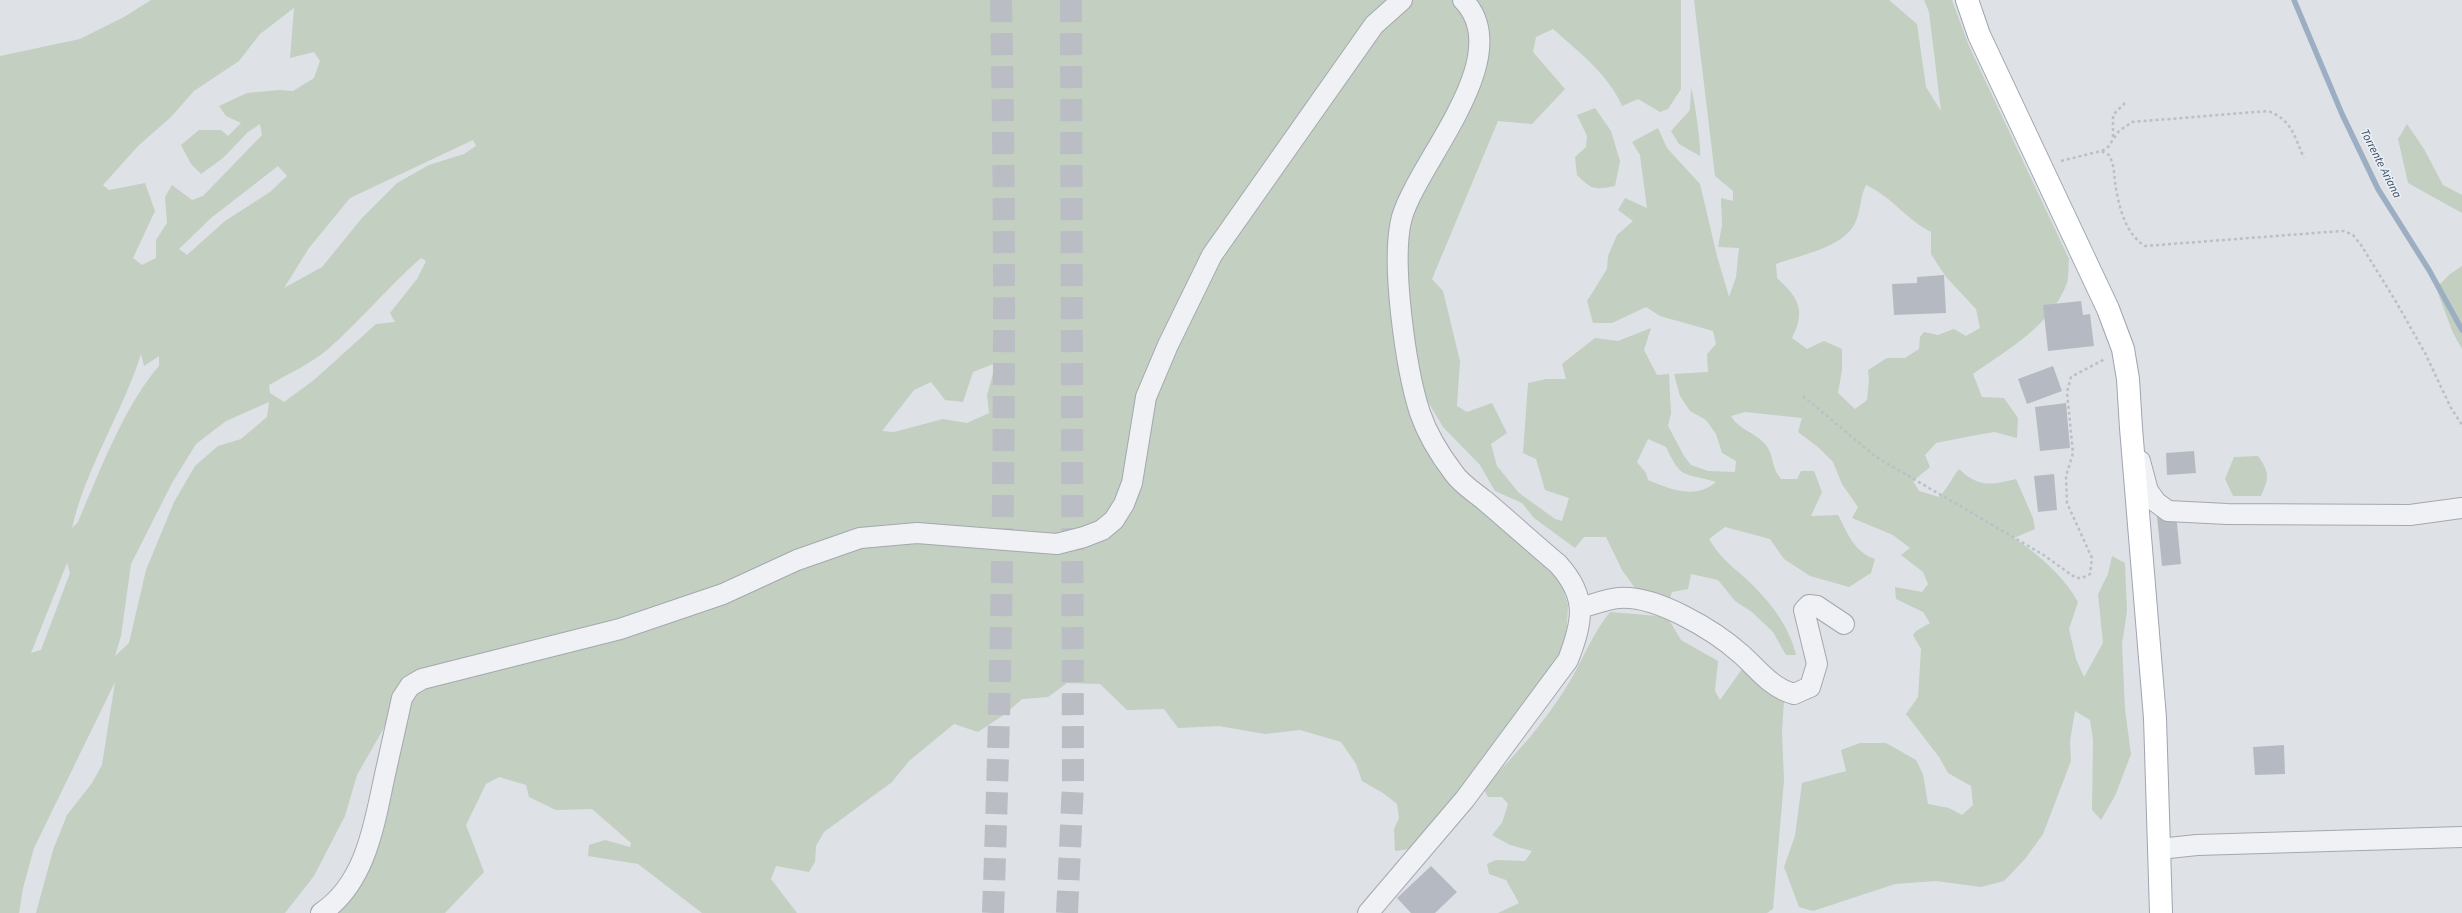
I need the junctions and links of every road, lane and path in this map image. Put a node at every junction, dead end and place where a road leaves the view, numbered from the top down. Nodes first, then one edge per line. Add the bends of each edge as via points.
1 (1402, 0) edge
2 (1463, 0) edge
3 (1967, 0) edge
4 (2125, 103) dead end
5 (2113, 138) junction
6 (2101, 151) junction
7 (2304, 158) dead end
8 (2066, 160) dead end
9 (2123, 349) junction
10 (1803, 396) dead end
11 (2462, 425) edge
12 (2130, 428) junction
13 (2462, 508) edge
14 (1580, 608) junction
15 (1844, 624) dead end
16 (2462, 837) edge
17 (2190, 846) junction
18 (2159, 849) junction
19 (2160, 885) junction
20 (321, 913) edge
21 (1368, 913) edge
22 (2161, 913) edge

1 - 20 street via 1374,25 1212,256 1168,345 1146,397 1132,483 1114,520 1102,530 1057,544 917,532 860,538 797,560 723,594 620,629 422,679 410,686 402,698 371,838 360,865 333,905
2 - 14 street via 1471,8 1479,32 1478,58 1471,84 1402,217 1397,247 1404,336 1420,413 1454,474 1558,564 1572,580
3 - 9 main road via 1979,35 2108,308
4 - 5 path via 2113,115
5 - 6 path via 2108,147
5 - 7 path via 2132,122 2268,111 2280,116 2290,125
6 - 8 path
6 - 11 path via 2112,159 2118,200 2130,232 2145,246 2328,232 2344,232 2352,236 2361,245 2395,300
9 - 10 path via 2071,378 2067,392 2073,453 2066,476 2067,503 2092,558 2090,574 2082,578 2076,578 2042,554 1876,457
9 - 12 main road via 2128,379
12 - 13 street via 2148,491 2156,502 2168,511 2227,514 2410,515
12 - 18 main road via 2155,718
14 - 15 street via 1618,598 1636,599 1674,611 1709,629 1741,654 1769,682 1794,694 1810,687 1817,664 1804,610 1809,605 1817,606
14 - 21 street via 1578,634 1568,660 1465,799
16 - 17 street
17 - 18 street
17 - 19 street via 2175,858
18 - 19 main road
19 - 22 main road

